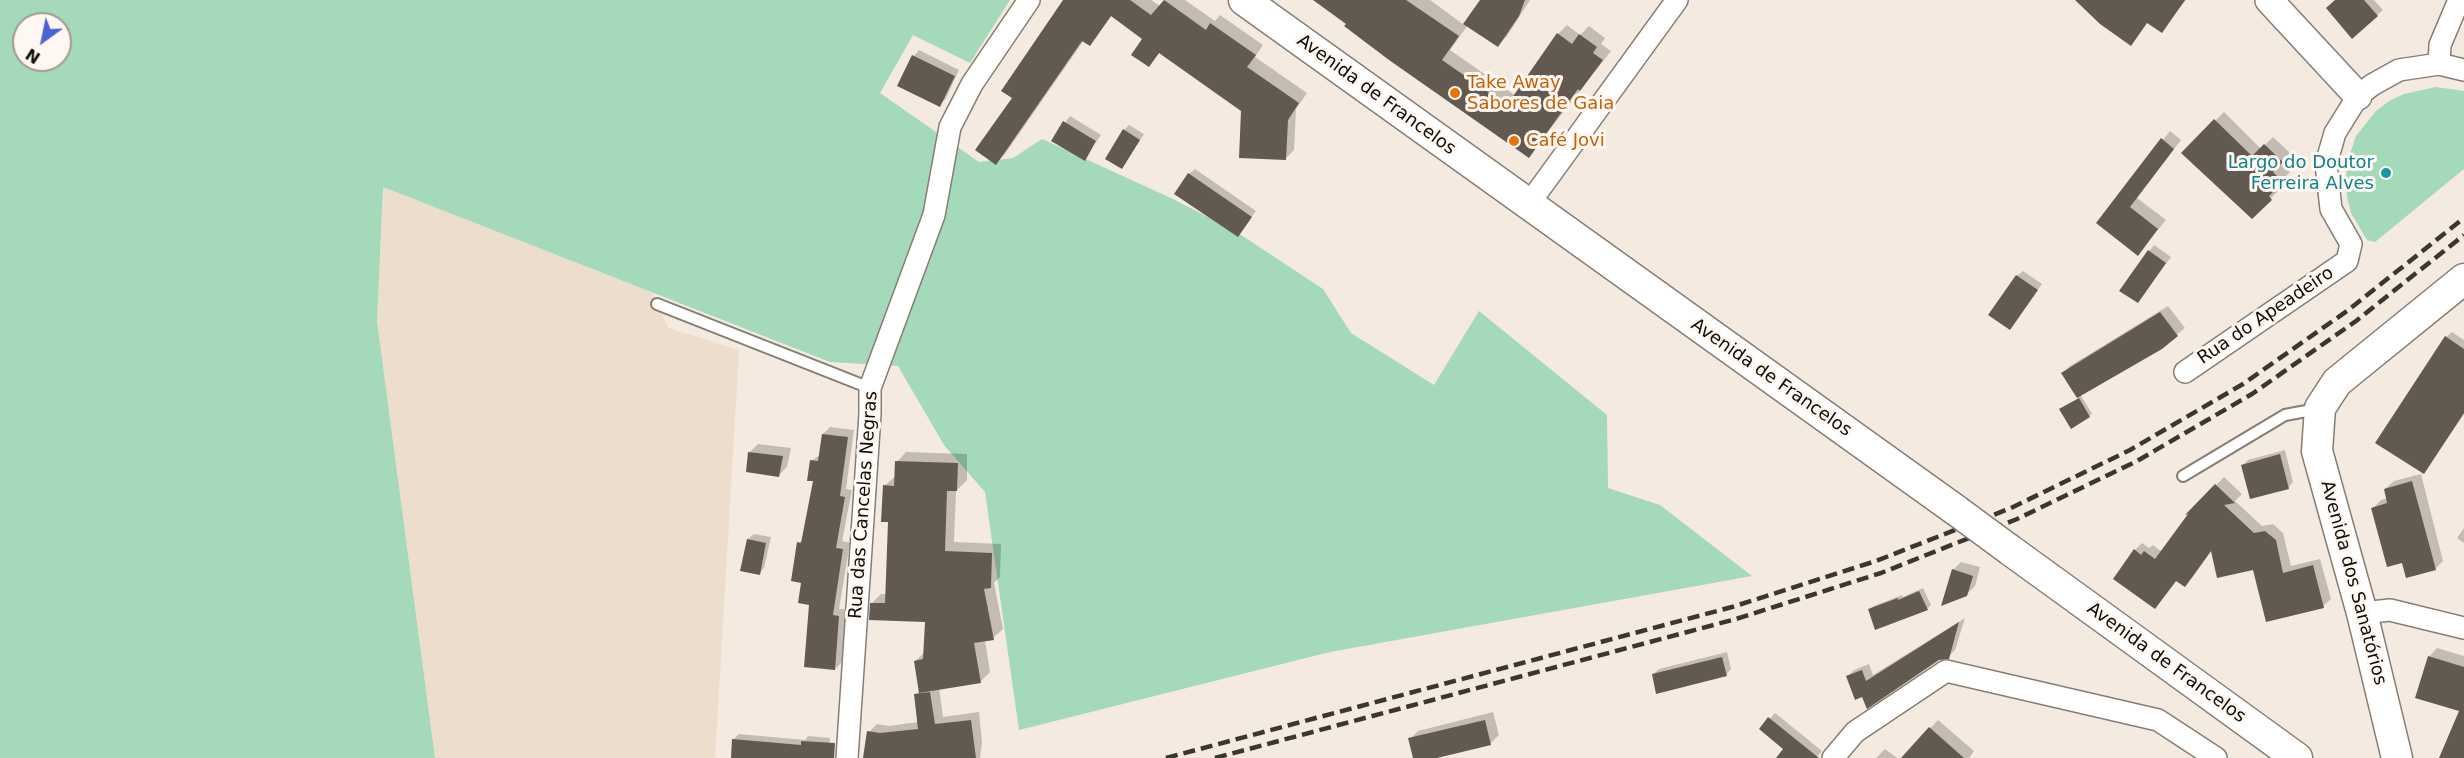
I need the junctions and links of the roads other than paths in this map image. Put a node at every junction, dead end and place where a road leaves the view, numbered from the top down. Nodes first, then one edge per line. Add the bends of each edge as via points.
1 (1029, 0) edge
2 (1244, 0) edge
3 (1677, 0) edge
4 (2269, 0) edge
5 (2459, 0) edge
6 (2439, 64) junction
7 (2464, 70) edge
8 (2358, 96) junction
9 (1528, 205) junction
10 (2464, 279) edge
11 (657, 304) dead end
12 (2185, 372) dead end
13 (870, 388) junction
14 (2320, 408) junction
15 (2183, 476) dead end
16 (2362, 613) junction
17 (2464, 628) edge
18 (2392, 754) edge
19 (847, 758) edge
20 (1833, 758) edge
21 (2216, 758) edge
22 (2297, 758) edge

1 - 13 street, Rua das Cancelas Negras via 972,84 950,127 934,215
2 - 9 main road, Avenida de Francelos
3 - 9 street
4 - 8 street
5 - 6 street via 2440,45
6 - 7 street
6 - 8 street via 2399,70
8 - 12 street, Rua do Apeadeiro via 2335,133 2326,164 2331,209 2351,244 2348,261
9 - 22 main road, Avenida de Francelos, bridge
10 - 14 main road via 2337,382
11 - 13 lane
13 - 19 street, Rua das Cancelas Negras
14 - 15 lane via 2285,415
14 - 16 main road, Avenida dos Sanatórios via 2317,451
16 - 17 street via 2390,610
16 - 18 main road, Avenida dos Sanatórios
20 - 21 street via 1855,732 1946,671 2158,720

